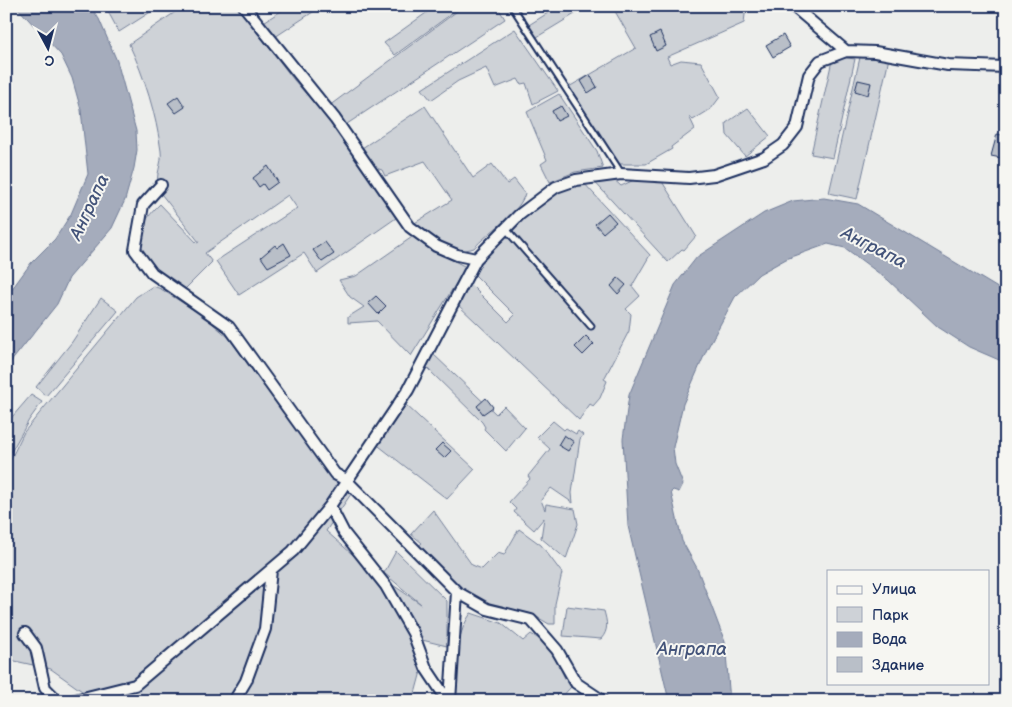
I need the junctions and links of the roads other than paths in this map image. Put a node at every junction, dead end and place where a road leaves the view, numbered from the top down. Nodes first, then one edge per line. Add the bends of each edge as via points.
1 (244, 6) edge
2 (512, 6) edge
3 (793, 6) edge
4 (846, 50) junction
5 (1003, 68) edge
6 (621, 174) junction
7 (161, 185) dead end
8 (505, 228) junction
9 (476, 259) junction
10 (591, 326) dead end
11 (346, 480) junction
12 (330, 506) junction
13 (271, 570) junction
14 (457, 592) junction
15 (25, 633) dead end
16 (58, 701) edge
17 (71, 701) edge
18 (234, 701) edge
19 (449, 701) edge
20 (603, 701) edge

1 - 9 street via 335,119 410,227 436,246
2 - 6 lane
3 - 4 street
4 - 5 street via 948,65
4 - 6 street via 820,61 809,75 797,127 783,145 764,158 744,167 689,178
6 - 8 street via 576,180 556,187
7 - 11 street via 143,205 135,250 152,273 229,327 335,474
8 - 9 street
8 - 10 lane
9 - 11 street via 408,390
11 - 12 street
11 - 14 street
12 - 13 street via 293,551
12 - 19 street via 344,533 386,586 413,634 426,668
13 - 17 street via 135,685
13 - 18 street via 265,629 246,681
14 - 19 street
14 - 20 street via 487,609 531,620 557,650 576,682
15 - 16 street via 36,648 45,688

